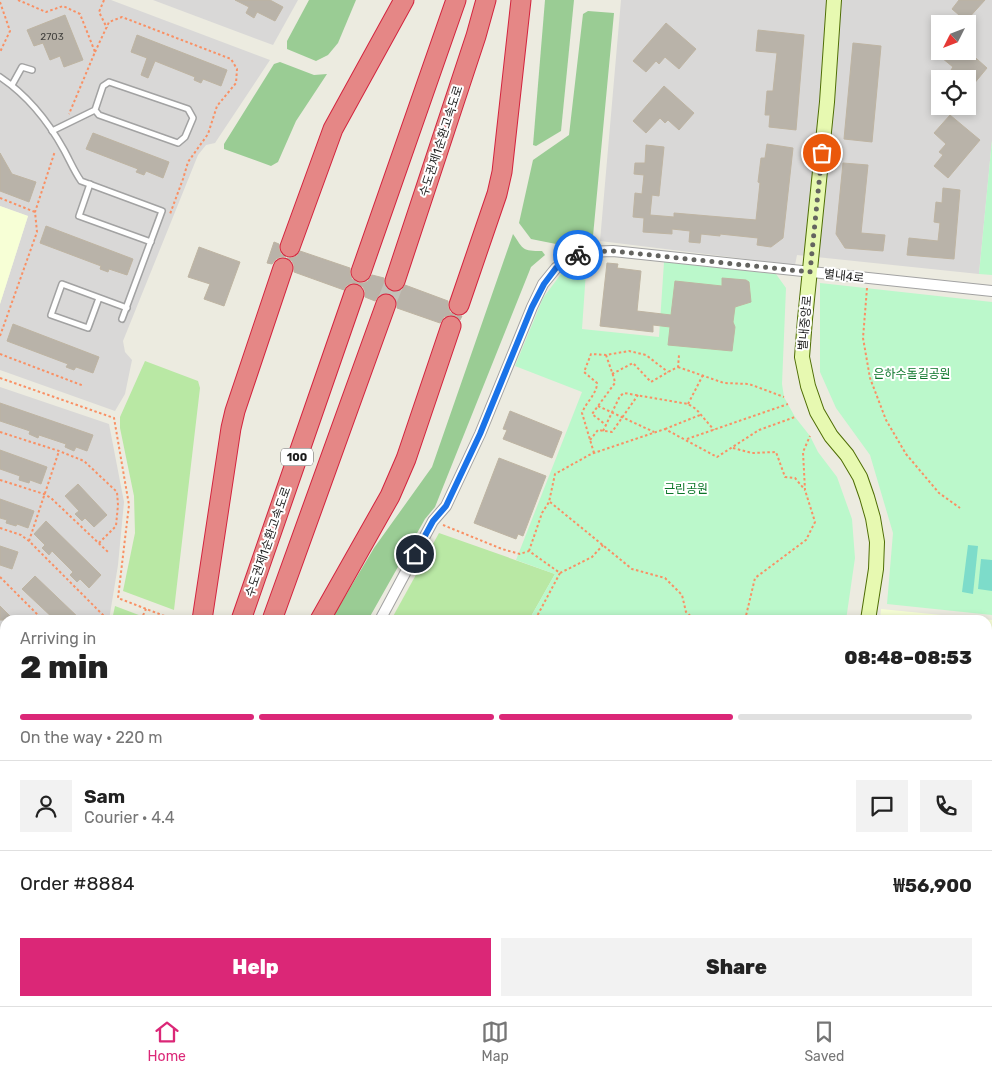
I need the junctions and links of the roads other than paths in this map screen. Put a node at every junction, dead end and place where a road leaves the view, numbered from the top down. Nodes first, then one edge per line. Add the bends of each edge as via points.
1 (404, 0) edge
2 (456, 0) edge
3 (486, 0) edge
4 (521, 0) edge
5 (834, 0) edge
6 (32, 70) dead end
7 (0, 77) edge
8 (12, 86) junction
9 (95, 110) junction
10 (52, 131) junction
11 (90, 184) junction
12 (151, 242) junction
13 (290, 247) dead end
14 (283, 268) dead end
15 (361, 272) dead end
16 (810, 272) junction
17 (394, 281) tunnel mouth
18 (992, 291) edge
19 (354, 294) dead end
20 (100, 298) junction
21 (386, 304) tunnel mouth
22 (459, 305) dead end
23 (126, 308) junction
24 (122, 319) dead end
25 (452, 326) dead end
26 (203, 615) edge
27 (243, 615) edge
28 (274, 615) edge
29 (323, 615) edge
30 (383, 615) edge
31 (868, 615) edge

1 - 13 highway via 333,130
2 - 15 highway
3 - 17 highway, 수도권제1순환고속도로
4 - 22 highway via 498,194
5 - 16 street, 별내중앙로
6 - 8 lane via 22,67
7 - 8 lane
8 - 10 lane via 39,111
9 - 9 lane via 104,86 110,82 188,109 193,118 185,137 178,143 99,115
9 - 10 lane
10 - 11 lane via 81,181
11 - 12 lane via 162,211
11 - 12 lane via 79,216
12 - 23 lane
14 - 26 highway via 230,428
16 - 18 street, 별내4로
16 - 30 street, 별내4로 via 613,251 586,252 556,268 532,307 480,434 446,506 433,521
16 - 31 street, 별내중앙로 via 802,357 817,412 860,477 873,518 877,542 876,569
19 - 27 highway, 수도권제1순환고속도로 / 100
20 - 20 lane via 62,284 51,315 88,328
20 - 23 lane
21 - 28 highway, 100
23 - 24 lane
25 - 29 highway via 399,478

